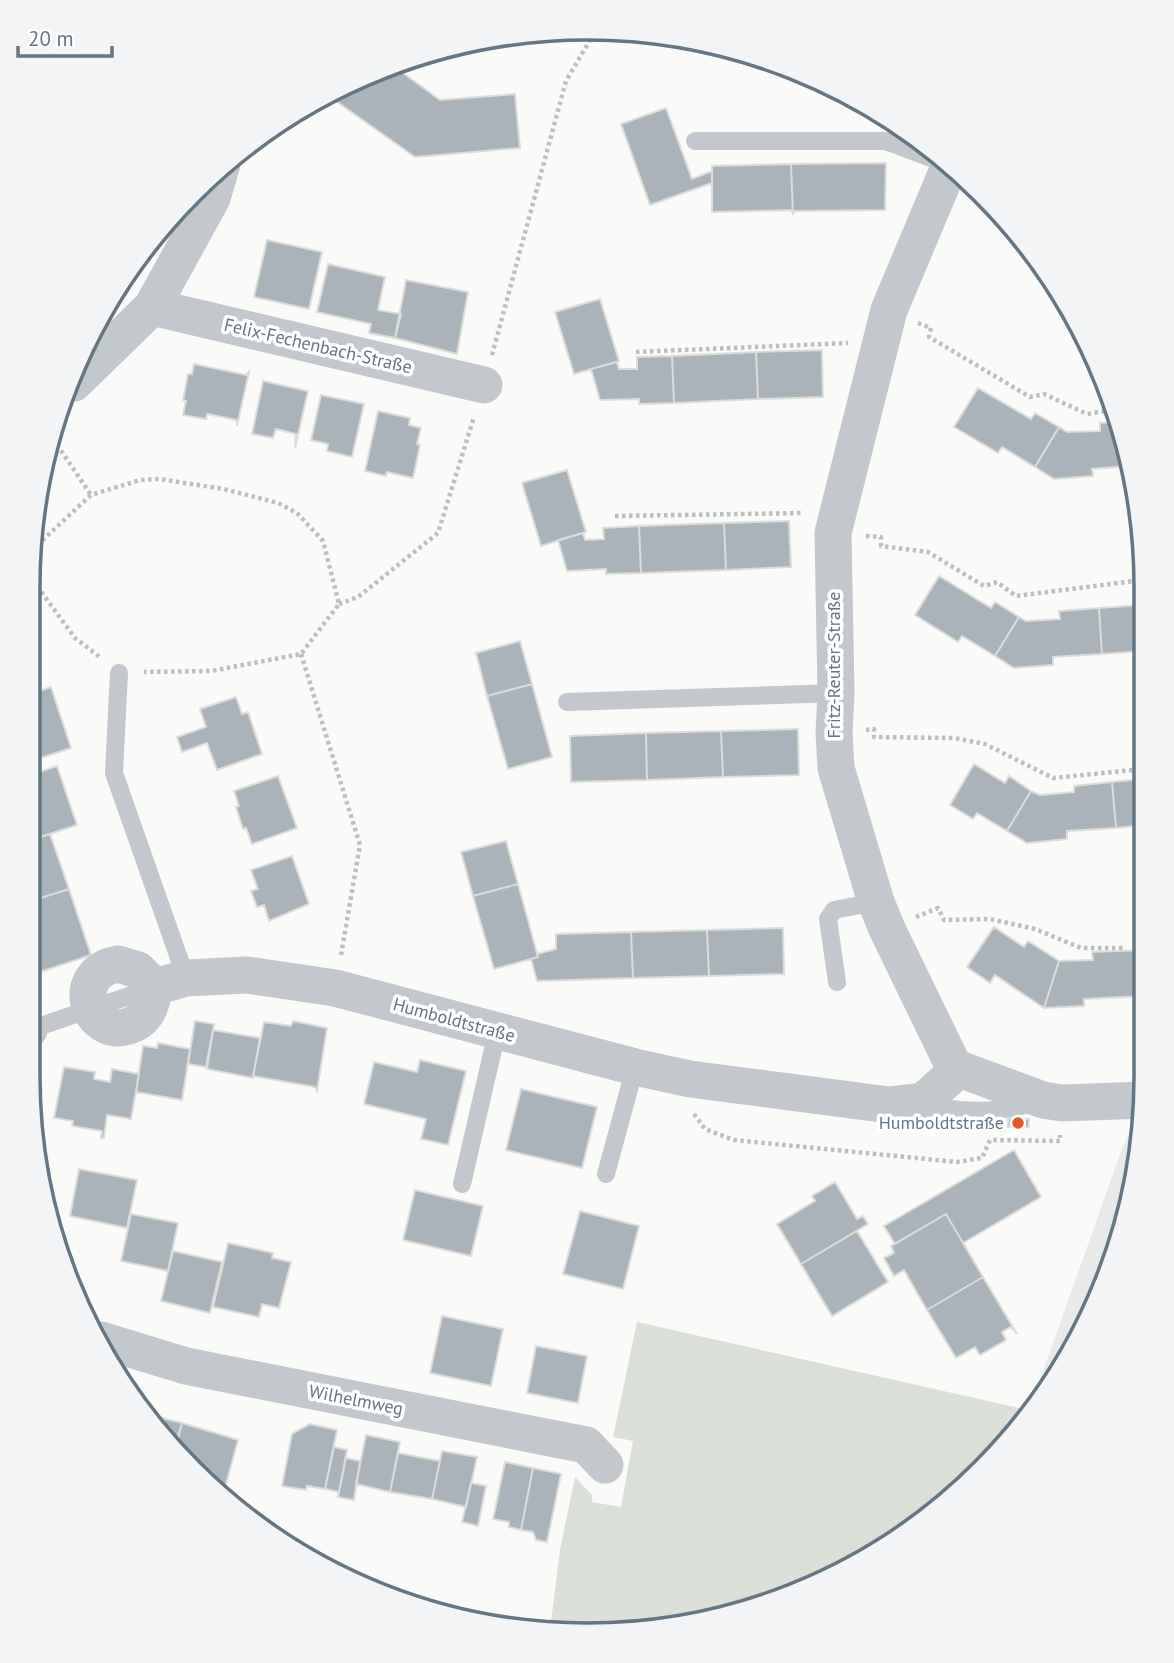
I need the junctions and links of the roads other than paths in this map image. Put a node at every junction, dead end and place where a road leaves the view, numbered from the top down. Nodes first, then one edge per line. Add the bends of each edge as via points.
1 (695, 141) dead end
2 (922, 154) edge
3 (946, 175) edge
4 (215, 186) edge
5 (152, 307) junction
6 (84, 373) edge
7 (484, 385) road end
8 (119, 673) road end
9 (835, 692) junction
10 (567, 702) dead end
11 (881, 916) junction
12 (837, 982) dead end
13 (171, 983) junction
14 (90, 1008) joint
15 (40, 1026) edge
16 (497, 1032) junction
17 (635, 1067) junction
18 (954, 1067) junction
19 (1043, 1100) junction
20 (1133, 1100) edge
21 (923, 1101) junction
22 (606, 1174) dead end
23 (462, 1184) dead end
24 (111, 1343) edge
25 (605, 1465) dead end

1 - 2 lane via 886,141
3 - 9 street, Fritz-Reuter-Straße via 884,326 836,523
4 - 5 street
5 - 6 street
5 - 7 street, Felix-Fechenbach-Straße
8 - 13 lane via 114,773
9 - 10 lane
9 - 11 street, Fritz-Reuter-Straße via 836,768
11 - 12 lane via 834,910 828,919
11 - 18 street, Fritz-Reuter-Straße
13 - 14 street via 144,1017 126,1027 105,1025
13 - 16 street, Humboldtstraße via 247,975 335,988
14 - 15 lane
16 - 17 street, Humboldtstraße
16 - 23 lane
17 - 21 street, Humboldtstraße via 690,1079 889,1105
17 - 22 lane
18 - 19 street
18 - 21 street via 949,1078
19 - 20 street
19 - 21 lane via 1014,1110 940,1109
24 - 25 street, Wilhelmweg via 186,1366 586,1445

